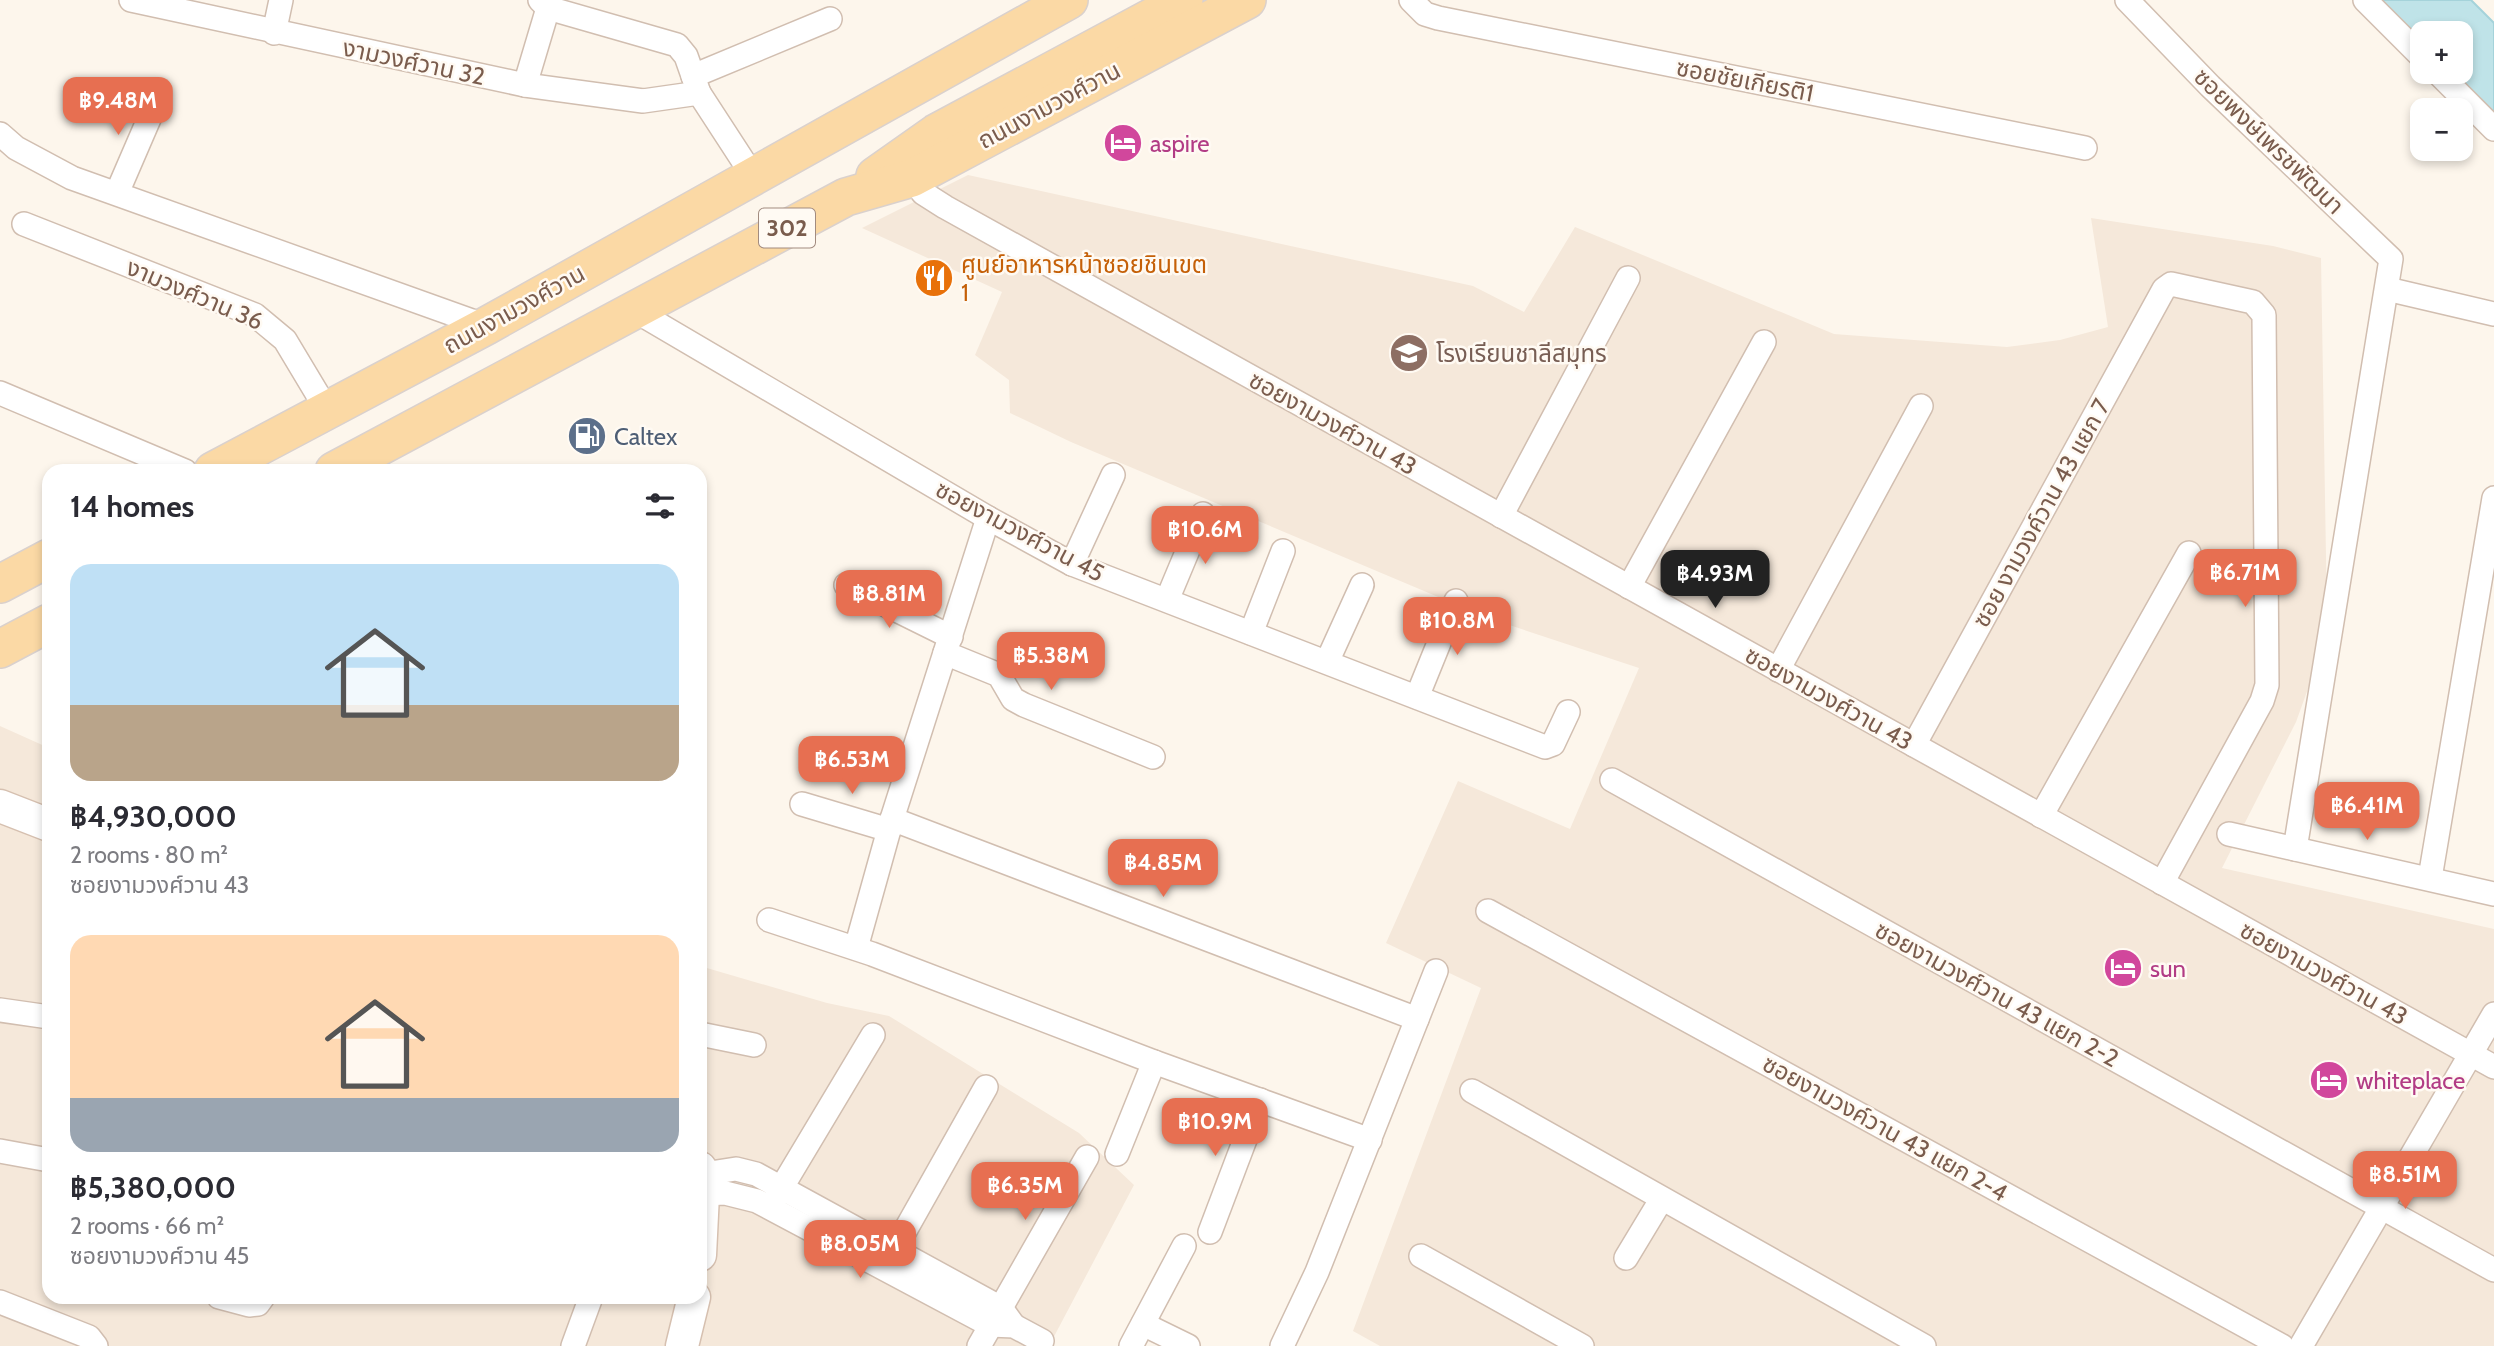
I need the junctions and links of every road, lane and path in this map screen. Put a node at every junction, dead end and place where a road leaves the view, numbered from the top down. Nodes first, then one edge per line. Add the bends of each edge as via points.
1 (131, 0) edge
2 (281, 0) edge
3 (1069, 0) edge
4 (1132, 0) edge
5 (1184, 0) edge
6 (1247, 0) edge
7 (1411, 0) edge
8 (2127, 0) edge
9 (2365, 0) edge
10 (544, 4) edge
11 (830, 19) dead end
12 (274, 33) junction
13 (2410, 45) edge
14 (1036, 65) junction
15 (2449, 84) edge
16 (524, 85) junction
17 (696, 85) junction
18 (159, 98) dead end
19 (2494, 129) edge
20 (0, 134) edge
21 (813, 143) junction
22 (2085, 148) dead end
23 (753, 176) junction
24 (912, 178) junction
25 (117, 193) junction
26 (846, 197) junction
27 (24, 224) dead end
28 (1628, 278) dead end
29 (2387, 289) junction
30 (634, 310) junction
31 (2494, 314) edge
32 (486, 326) junction
33 (1764, 342) dead end
34 (0, 393) edge
35 (1921, 406) dead end
36 (327, 410) junction
37 (168, 464) edge
38 (226, 464) edge
39 (347, 464) edge
40 (1113, 475) dead end
41 (2494, 498) edge
42 (1203, 514) dead end
43 (1501, 516) junction
44 (988, 518) junction
45 (1283, 551) dead end
46 (2189, 553) dead end
47 (42, 562) edge
48 (1072, 564) junction
49 (0, 584) edge
50 (846, 585) dead end
51 (1362, 585) dead end
52 (1629, 587) junction
53 (1167, 600) junction
54 (1456, 601) dead end
55 (42, 627) edge
56 (1251, 633) junction
57 (948, 645) junction
58 (0, 649) edge
59 (1328, 662) junction
60 (1778, 670) junction
61 (1417, 697) junction
62 (1568, 712) dead end
63 (1914, 745) junction
64 (1153, 757) dead end
65 (1612, 780) dead end
66 (802, 804) dead end
67 (0, 806) edge
68 (2041, 816) junction
69 (42, 822) edge
70 (891, 824) junction
71 (2229, 834) dead end
72 (2295, 849) junction
73 (2430, 878) junction
74 (2162, 883) junction
75 (2494, 894) edge
76 (1488, 911) dead end
77 (769, 920) dead end
78 (856, 948) junction
79 (1436, 971) dead end
80 (0, 1010) edge
81 (2494, 1014) edge
82 (42, 1016) edge
83 (1417, 1019) junction
84 (707, 1035) edge
85 (873, 1035) dead end
86 (754, 1045) dead end
87 (2470, 1054) junction
88 (1154, 1062) junction
89 (2494, 1067) edge
90 (986, 1087) dead end
91 (1472, 1091) dead end
92 (1260, 1100) junction
93 (1370, 1140) junction
94 (0, 1151) edge
95 (1117, 1154) dead end
96 (1087, 1157) dead end
97 (42, 1159) edge
98 (707, 1178) edge
99 (707, 1181) edge
100 (782, 1186) junction
101 (1661, 1199) junction
102 (770, 1207) junction
103 (2382, 1208) junction
104 (1210, 1232) dead end
105 (1184, 1246) dead end
106 (1421, 1256) dead end
107 (889, 1258) junction
108 (1626, 1258) dead end
109 (2494, 1270) edge
110 (0, 1302) edge
111 (588, 1304) edge
112 (692, 1304) edge
113 (1002, 1320) junction
114 (1143, 1324) junction
115 (1042, 1341) dead end
116 (96, 1346) edge
117 (573, 1346) edge
118 (682, 1346) edge
119 (979, 1346) edge
120 (1131, 1346) edge
121 (1188, 1346) edge
122 (1282, 1346) edge
123 (1582, 1346) edge
124 (1924, 1346) edge
125 (2282, 1346) edge
126 (2301, 1346) edge

1 - 12 street, งามวงศ์วาน 32
2 - 12 street
3 - 21 main road, ถนนงามวงศ์วาน / 302
4 - 14 main road, ถนนงามวงศ์วาน / 302
5 - 14 main road, ถนนงามวงศ์วาน / 302
6 - 24 main road, ถนนงามวงศ์วาน / 302
7 - 22 street, ซอยชัยเกียรติ1 via 1425,14 1438,18
8 - 29 street, ซอยพงษ์เพรชพัฒนา via 2210,86 2387,253 2391,266
9 - 13 street
10 - 16 street
10 - 17 street via 677,45
11 - 17 street, งามวงศ์วาน 32
12 - 16 street, งามวงศ์วาน 32
14 - 21 main road, ถนนงามวงศ์วาน / 302 via 917,114
14 - 26 main road, ถนนงามวงศ์วาน / 302
15 - 19 street
16 - 17 street, งามวงศ์วาน 32 via 643,101
17 - 23 street
18 - 25 street
20 - 25 street via 16,148 72,178
21 - 23 main road, ถนนงามวงศ์วาน / 302
23 - 32 main road, ถนนงามวงศ์วาน / 302
24 - 26 main road, ถนนงามวงศ์วาน / 302
24 - 43 street, ซอยงามวงศ์วาน 43 via 923,193 945,207
25 - 32 street
26 - 30 main road, ถนนงามวงศ์วาน / 302
27 - 36 street, งามวงศ์วาน 36 via 255,315 285,340
28 - 43 street
29 - 31 street
29 - 72 street, ซอยพงษ์เพรชพัฒนา
30 - 39 main road, ถนนงามวงศ์วาน / 302
30 - 44 street, ซอยงามวงศ์วาน 45
32 - 36 main road, ถนนงามวงศ์วาน / 302
33 - 52 street
34 - 37 street
35 - 60 street
36 - 38 main road, ถนนงามวงศ์วาน / 302
40 - 48 street
41 - 73 street
42 - 53 street
43 - 52 street, ซอยงามวงศ์วาน 43
44 - 48 street, ซอยงามวงศ์วาน 45
44 - 57 street
45 - 56 street
46 - 68 street
47 - 49 main road
48 - 53 street, ซอยงามวงศ์วาน 45
50 - 57 street
51 - 59 street
52 - 60 street, ซอยงามวงศ์วาน 43
53 - 56 street, ซอยงามวงศ์วาน 45
54 - 61 street
55 - 58 main road
56 - 59 street, ซอยงามวงศ์วาน 45
57 - 64 street via 999,675 1013,699
57 - 70 street
59 - 61 street, ซอยงามวงศ์วาน 45
60 - 63 street, ซอยงามวงศ์วาน 43
61 - 62 street, ซอยงามวงศ์วาน 45 via 1545,747 1553,744
63 - 68 street, ซอยงามวงศ์วาน 43
63 - 74 street, ซอย งามวงค์วาน 43 แยก 7 via 2161,293 2171,284 2253,302 2264,315 2267,685
65 - 103 street, ซอยงามวงศ์วาน 43 แยก 2-2
66 - 70 street
67 - 69 street
68 - 74 street, ซอยงามวงศ์วาน 43
70 - 78 street
70 - 83 street
71 - 72 street
72 - 73 street
73 - 75 street
74 - 87 street, ซอยงามวงศ์วาน 43
76 - 125 street, ซอยงามวงค์วาน 43 แยก 2-4
77 - 78 street
78 - 88 street
79 - 83 street
80 - 82 street
81 - 87 street
83 - 93 street
84 - 86 street
85 - 100 street
87 - 89 street, ซอยงามวงศ์วาน 43
87 - 103 street
88 - 92 street
88 - 95 street
90 - 107 street
91 - 101 street
92 - 93 street
92 - 104 street
93 - 122 street
94 - 97 street
96 - 113 street
98 - 100 street via 736,1169
99 - 102 street
100 - 102 street
100 - 107 street
101 - 108 street
101 - 124 street
102 - 107 street
103 - 109 street, ซอยงามวงศ์วาน 43 แยก 2-2
103 - 126 street
105 - 114 street
106 - 123 street
107 - 113 street
110 - 116 street via 89,1337
111 - 117 street
112 - 118 street
113 - 115 street
113 - 119 street
114 - 120 street
114 - 121 street

